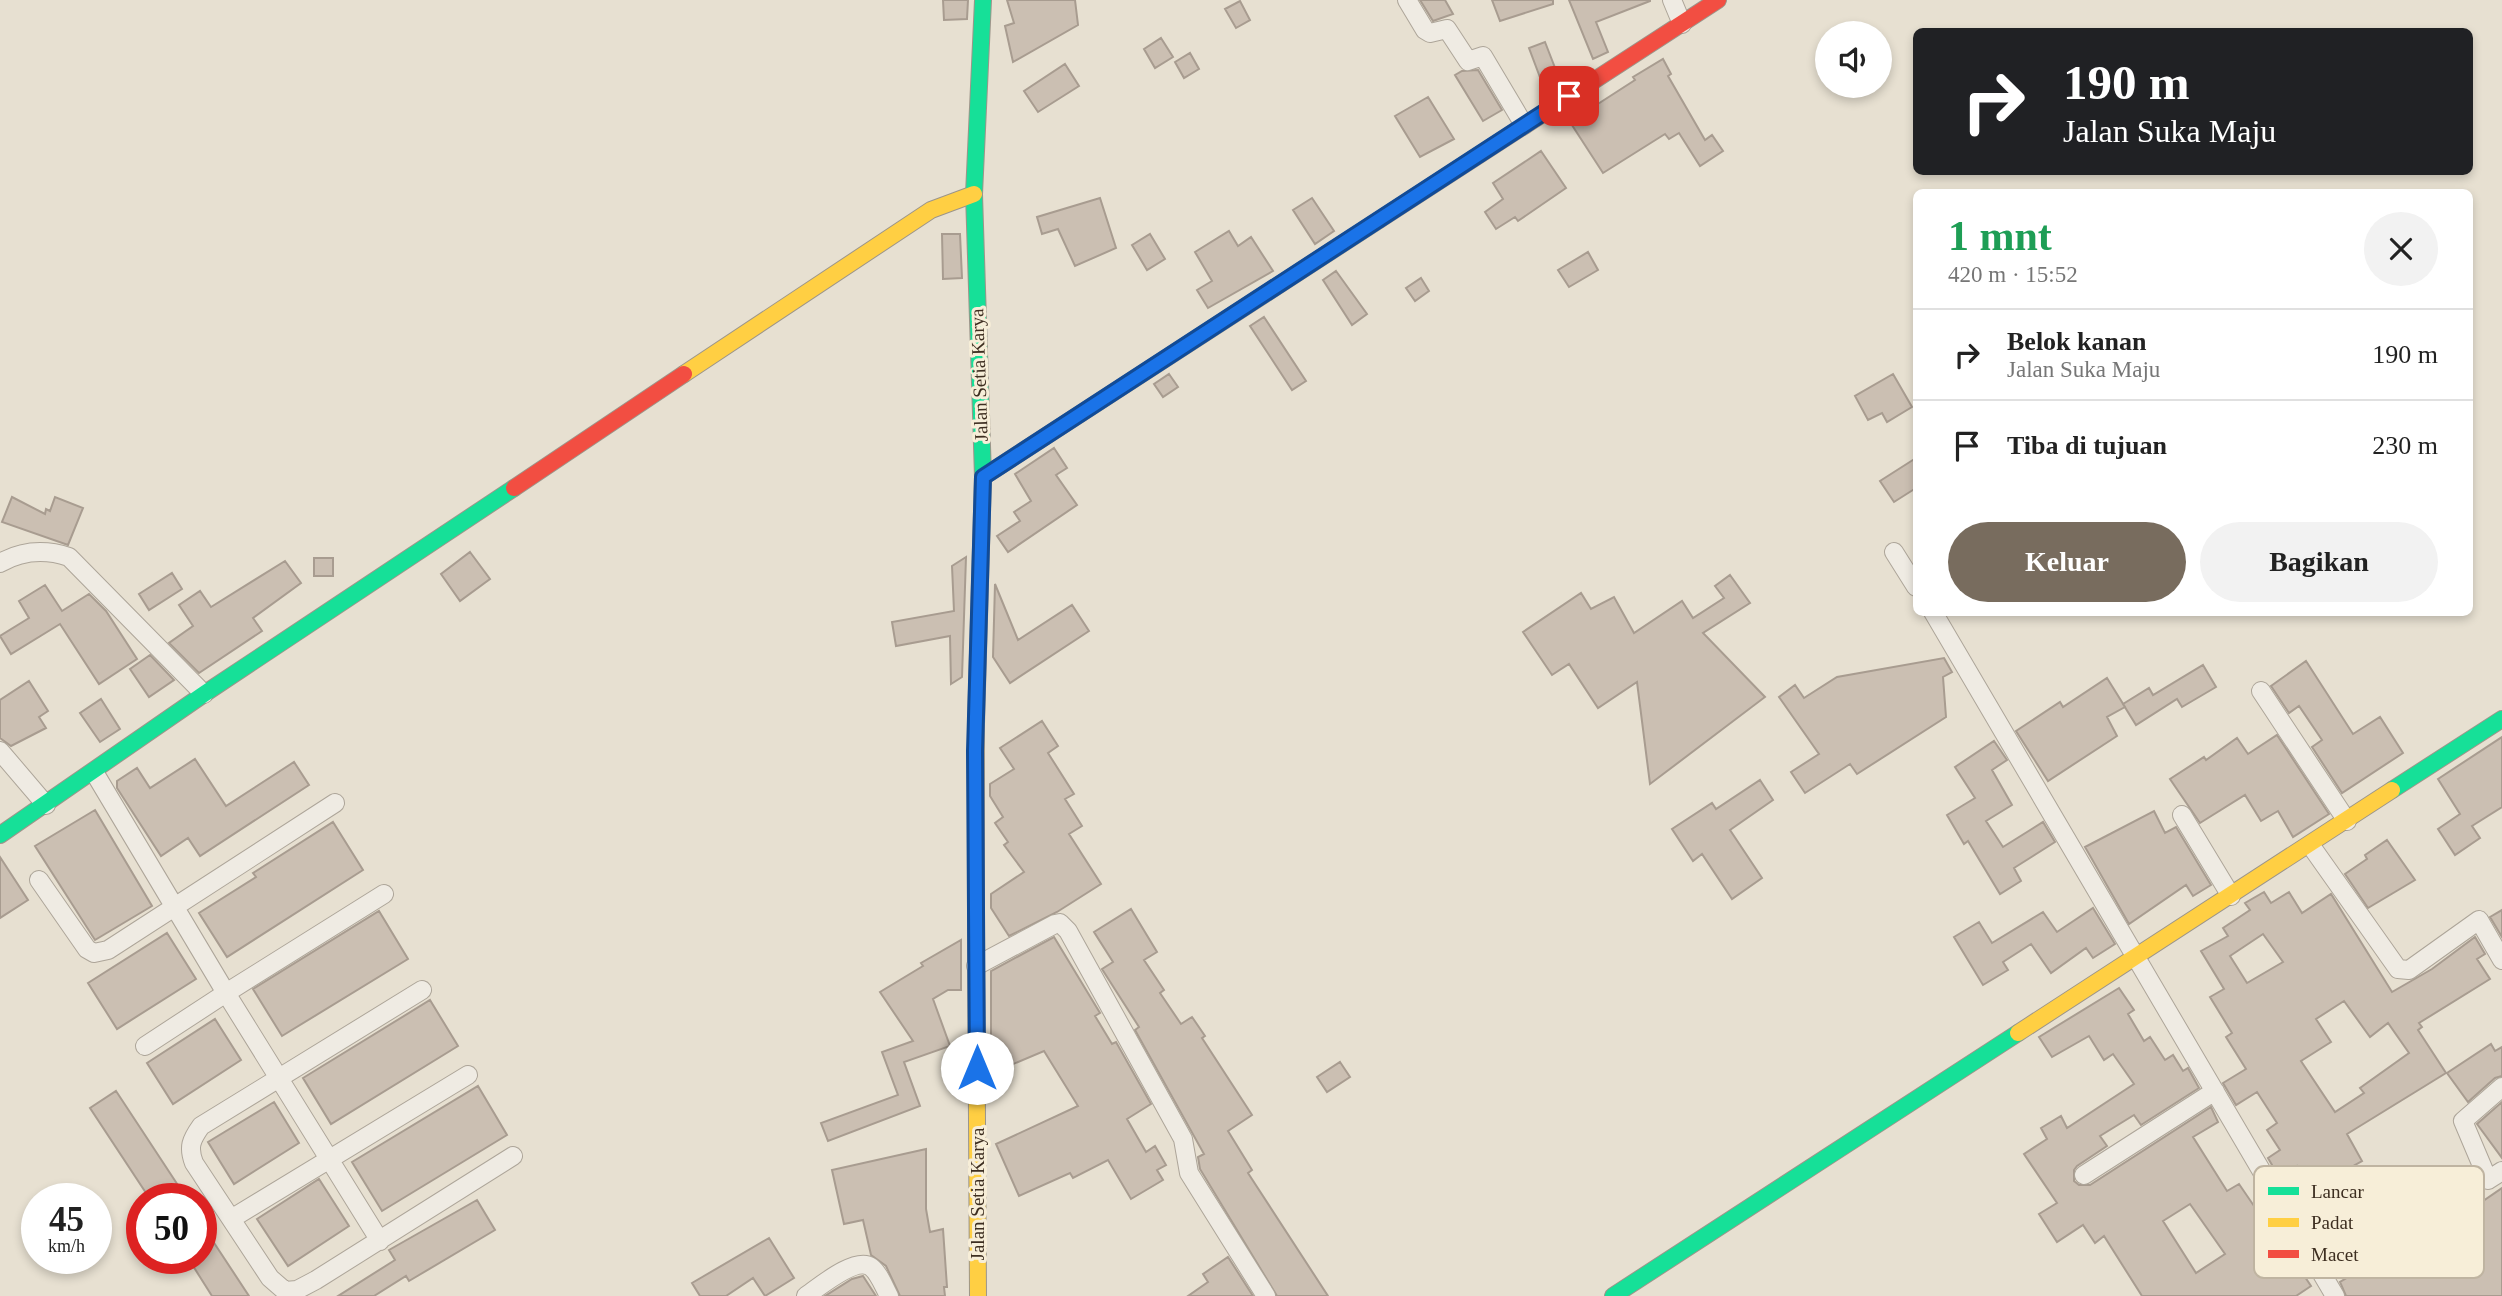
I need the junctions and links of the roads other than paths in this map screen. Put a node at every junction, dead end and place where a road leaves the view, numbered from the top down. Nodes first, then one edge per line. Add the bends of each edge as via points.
1 (983, 0) edge
2 (1407, 0) edge
3 (1672, 0) edge
4 (1718, 0) edge
5 (1682, 24) junction
6 (1524, 125) junction
7 (974, 194) junction
8 (983, 477) junction
9 (1894, 552) dead end
10 (0, 563) edge
11 (1913, 582) edge
12 (1935, 616) edge
13 (2261, 691) dead end
14 (204, 694) junction
15 (2502, 719) edge
16 (0, 751) edge
17 (94, 772) junction
18 (335, 803) dead end
19 (46, 805) junction
20 (2182, 815) dead end
21 (2347, 821) junction
22 (0, 835) edge
23 (2311, 846) junction
24 (39, 880) dead end
25 (384, 894) dead end
26 (2231, 896) junction
27 (174, 908) junction
28 (2501, 956) edge
29 (2134, 959) junction
30 (976, 966) junction
31 (422, 990) dead end
32 (226, 993) junction
33 (145, 1046) dead end
34 (468, 1075) dead end
35 (279, 1080) junction
36 (2502, 1087) edge
37 (2215, 1091) junction
38 (513, 1156) dead end
39 (329, 1158) junction
40 (2259, 1166) edge
41 (2482, 1166) edge
42 (2484, 1171) edge
43 (2502, 1171) edge
44 (2084, 1175) dead end
45 (231, 1219) junction
46 (380, 1241) junction
47 (2324, 1278) edge
48 (806, 1296) edge
49 (889, 1296) edge
50 (978, 1296) edge
51 (1266, 1296) edge
52 (1613, 1296) edge
53 (2335, 1296) edge

1 - 7 street, Jalan Setia Karya
2 - 6 street via 1425,30 1447,29 1468,61 1483,57
3 - 5 street
4 - 5 street
5 - 6 street
6 - 8 street
7 - 8 street, Jalan Setia Karya
7 - 14 street via 931,210
8 - 30 street, Jalan Setia Karya via 975,751
9 - 11 street
10 - 14 street via 49,550 69,557
12 - 29 street
13 - 21 street
14 - 17 street
15 - 21 street
16 - 19 street
17 - 19 street
17 - 27 street
18 - 27 street
19 - 22 street
20 - 26 street
21 - 23 street
23 - 26 street
23 - 28 street via 2398,969 2409,970 2479,920
24 - 27 street via 76,937 93,953 107,950
25 - 32 street
26 - 29 street
27 - 32 street
29 - 37 street
29 - 52 street
30 - 50 street, Jalan Setia Karya
30 - 51 street via 1055,923 1068,931 1183,1139 1195,1185
31 - 35 street
32 - 33 street
32 - 35 street
34 - 39 street
35 - 39 street
35 - 45 street via 201,1126 191,1140 194,1163
36 - 41 street via 2463,1121
37 - 40 street
37 - 44 street
38 - 46 street
39 - 45 street
39 - 46 street
42 - 43 street via 2488,1181
45 - 46 street via 270,1278 285,1292 306,1285
47 - 53 street
48 - 49 street via 852,1266 863,1264 872,1268

